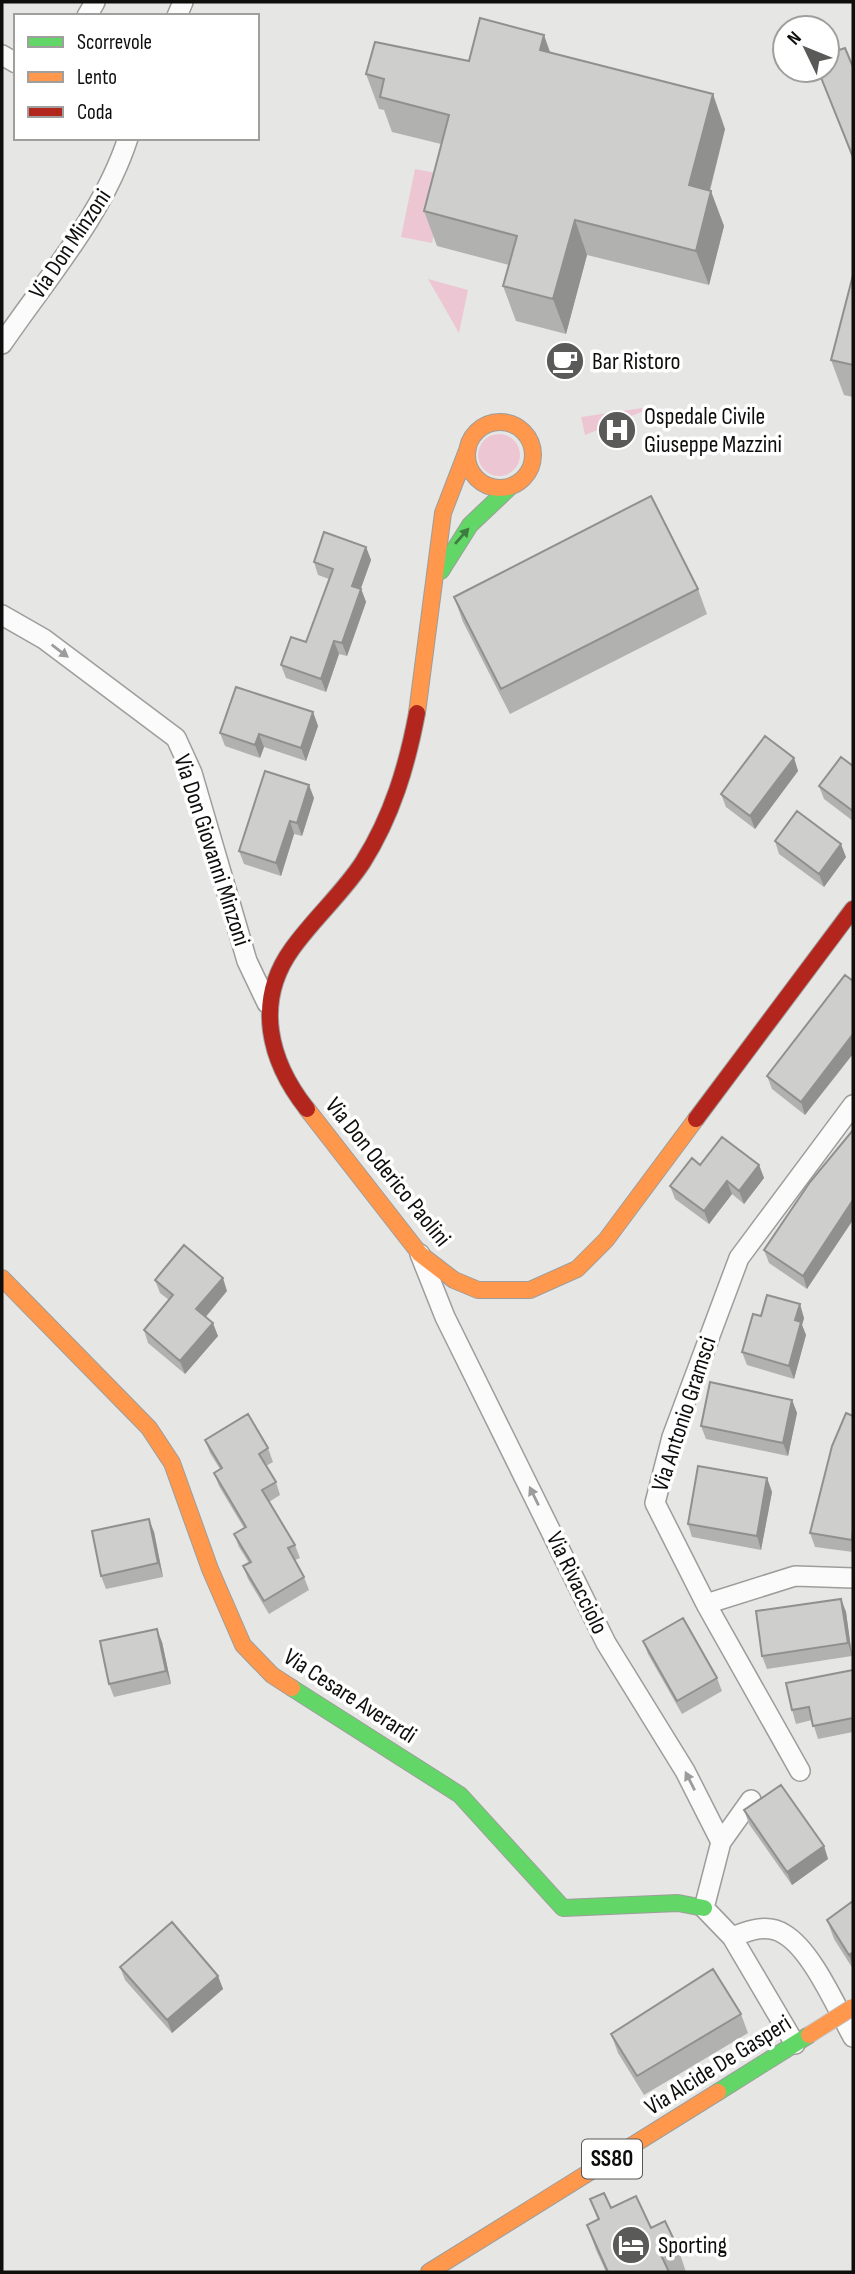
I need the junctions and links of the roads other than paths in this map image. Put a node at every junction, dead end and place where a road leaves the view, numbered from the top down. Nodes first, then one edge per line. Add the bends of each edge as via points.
1 (127, 140) edge
2 (2, 344) edge
3 (468, 448) junction
4 (510, 487) junction
5 (430, 595) junction
6 (2, 615) edge
7 (853, 909) edge
8 (267, 1003) junction
9 (853, 1105) edge
10 (420, 1254) junction
11 (2, 1278) edge
12 (853, 1578) edge
13 (706, 1604) junction
14 (800, 1771) dead end
15 (751, 1800) dead end
16 (720, 1842) junction
17 (704, 1908) junction
18 (732, 1937) junction
19 (853, 2007) edge
20 (853, 2037) edge
21 (802, 2040) junction
22 (429, 2272) edge

1 - 2 street, Via Don Minzoni via 116,175
3 - 4 street via 469,468 481,483
3 - 4 street via 488,424 508,423 526,435 533,457 530,468
3 - 5 street via 444,509
5 -> 4 street via 450,550
5 - 8 street, Via Don Oderico Paolini via 419,704 394,801 364,860 278,970
6 -> 8 street, Via Don Giovanni Minzoni via 44,639 176,738 192,773 247,961
7 - 10 street, Via Don Oderico Paolini via 606,1240 578,1269 530,1290 478,1290 454,1280
8 - 10 street, Via Don Oderico Paolini via 267,1033 276,1063 292,1090
9 - 13 street, Via Antonio Gramsci via 738,1258 672,1437 655,1503
16 -> 10 street, Via Rivacciolo via 685,1770 606,1643 445,1317
11 - 17 street, Via Cesare Averardi via 149,1429 172,1463 243,1645 272,1675 460,1795 563,1908 678,1903
12 - 13 street via 795,1576
13 - 14 street, Via Antonio Gramsci
15 - 16 street
16 - 17 street
17 - 18 street
18 - 20 street via 756,1928 784,1934 813,1967
18 - 21 street
19 - 21 street, Via Alcide De Gasperi / SS80, bridge
21 - 22 street, Via Alcide De Gasperi / SS80

